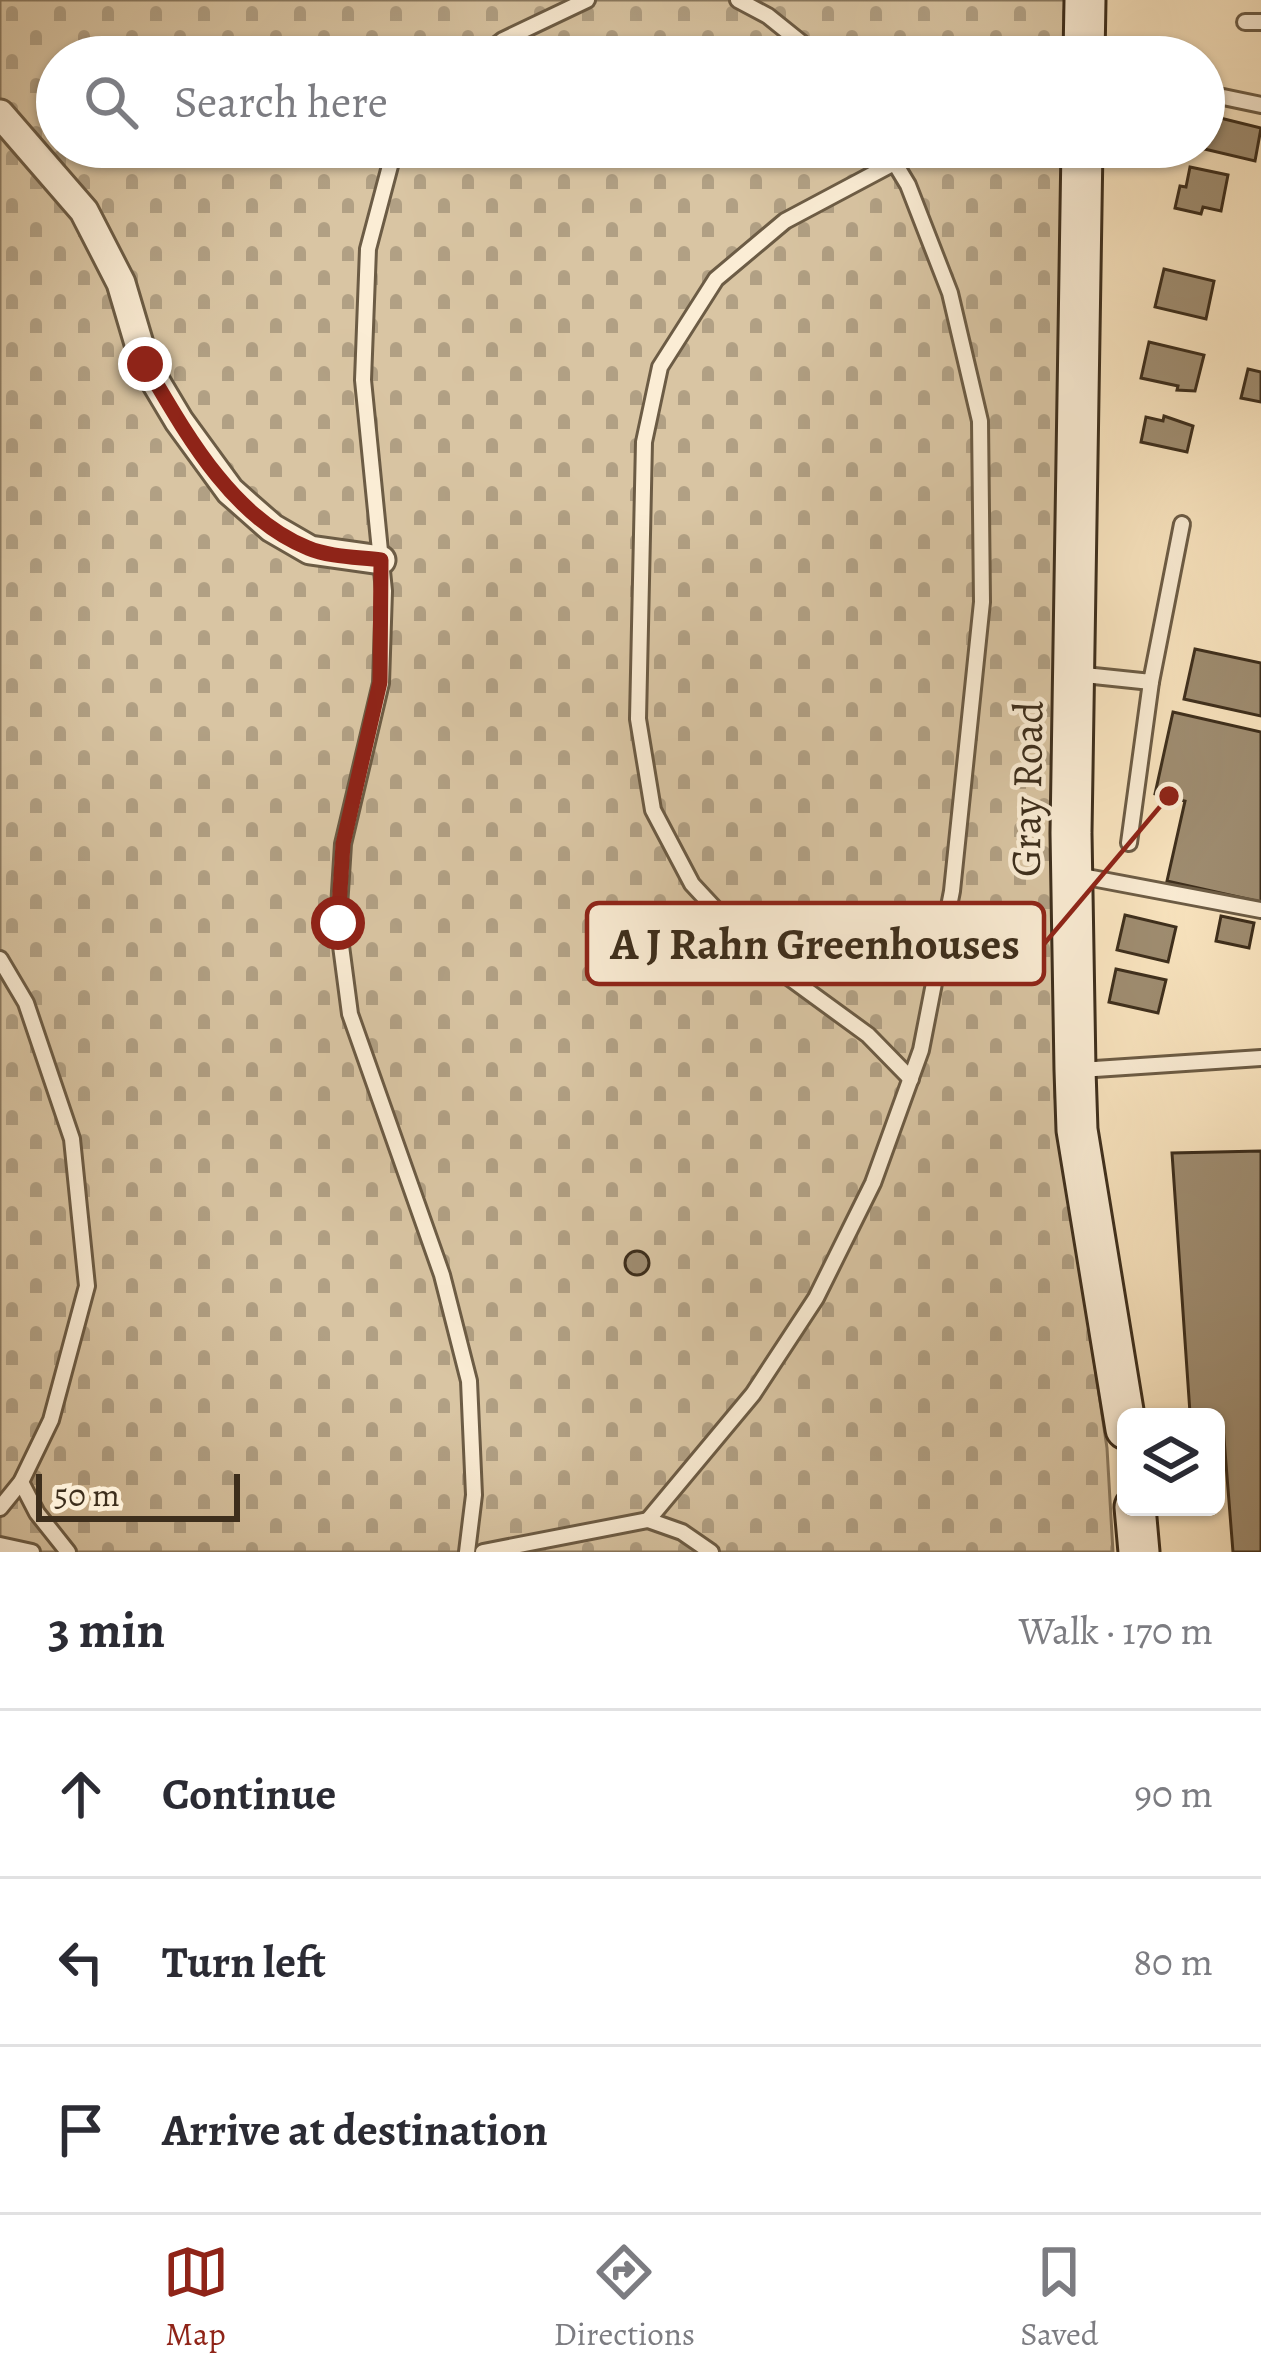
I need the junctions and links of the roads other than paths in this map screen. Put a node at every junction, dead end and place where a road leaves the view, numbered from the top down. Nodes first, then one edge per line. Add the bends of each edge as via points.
1 (587, 0) edge
2 (738, 0) edge
3 (1085, 0) edge
4 (511, 36) edge
5 (793, 36) edge
6 (1084, 36) edge
7 (1225, 97) edge
8 (1261, 105) edge
9 (0, 115) edge
10 (36, 156) edge
11 (46, 168) edge
12 (389, 168) edge
13 (885, 168) edge
14 (897, 168) edge
15 (1082, 168) edge
16 (1182, 524) dead end
17 (381, 560) junction
18 (1075, 674) junction
19 (1151, 682) junction
20 (1129, 843) dead end
21 (1071, 874) junction
22 (1261, 910) edge
23 (0, 959) edge
24 (1261, 1058) edge
25 (1075, 1070) junction
26 (911, 1079) junction
27 (1123, 1408) edge
28 (21, 1482) junction
29 (0, 1508) edge
30 (1137, 1516) edge
31 (648, 1520) junction
32 (0, 1545) edge
33 (32, 1552) edge
34 (68, 1552) edge
35 (467, 1552) edge
36 (483, 1552) edge
37 (711, 1552) edge
38 (1139, 1552) edge

1 - 4 lane
2 - 5 lane
3 - 6 street
7 - 8 lane
9 - 10 street
11 - 17 street via 84,211 121,283 145,364 230,491 310,550
12 - 17 lane via 368,249 363,380
13 - 26 lane via 784,221 716,279 660,368 644,442 638,719 653,810 692,884 757,954 868,1035
14 - 26 lane via 950,293 980,421 982,602 955,868
15 - 18 street, Gray Road
16 - 19 lane
17 - 35 lane via 380,682 343,844 338,923 350,1014 442,1275 470,1381
18 - 19 lane
18 - 21 street, Gray Road
19 - 20 lane
21 - 22 lane
21 - 25 street, Gray Road
23 - 28 lane via 26,1003 72,1139 86,1286 51,1420
24 - 25 lane
25 - 27 street, Gray Road via 1077,1130
26 - 31 lane via 873,1183 816,1298 753,1394
28 - 29 lane
28 - 34 lane
30 - 38 street
31 - 36 lane
31 - 37 lane
32 - 33 lane

